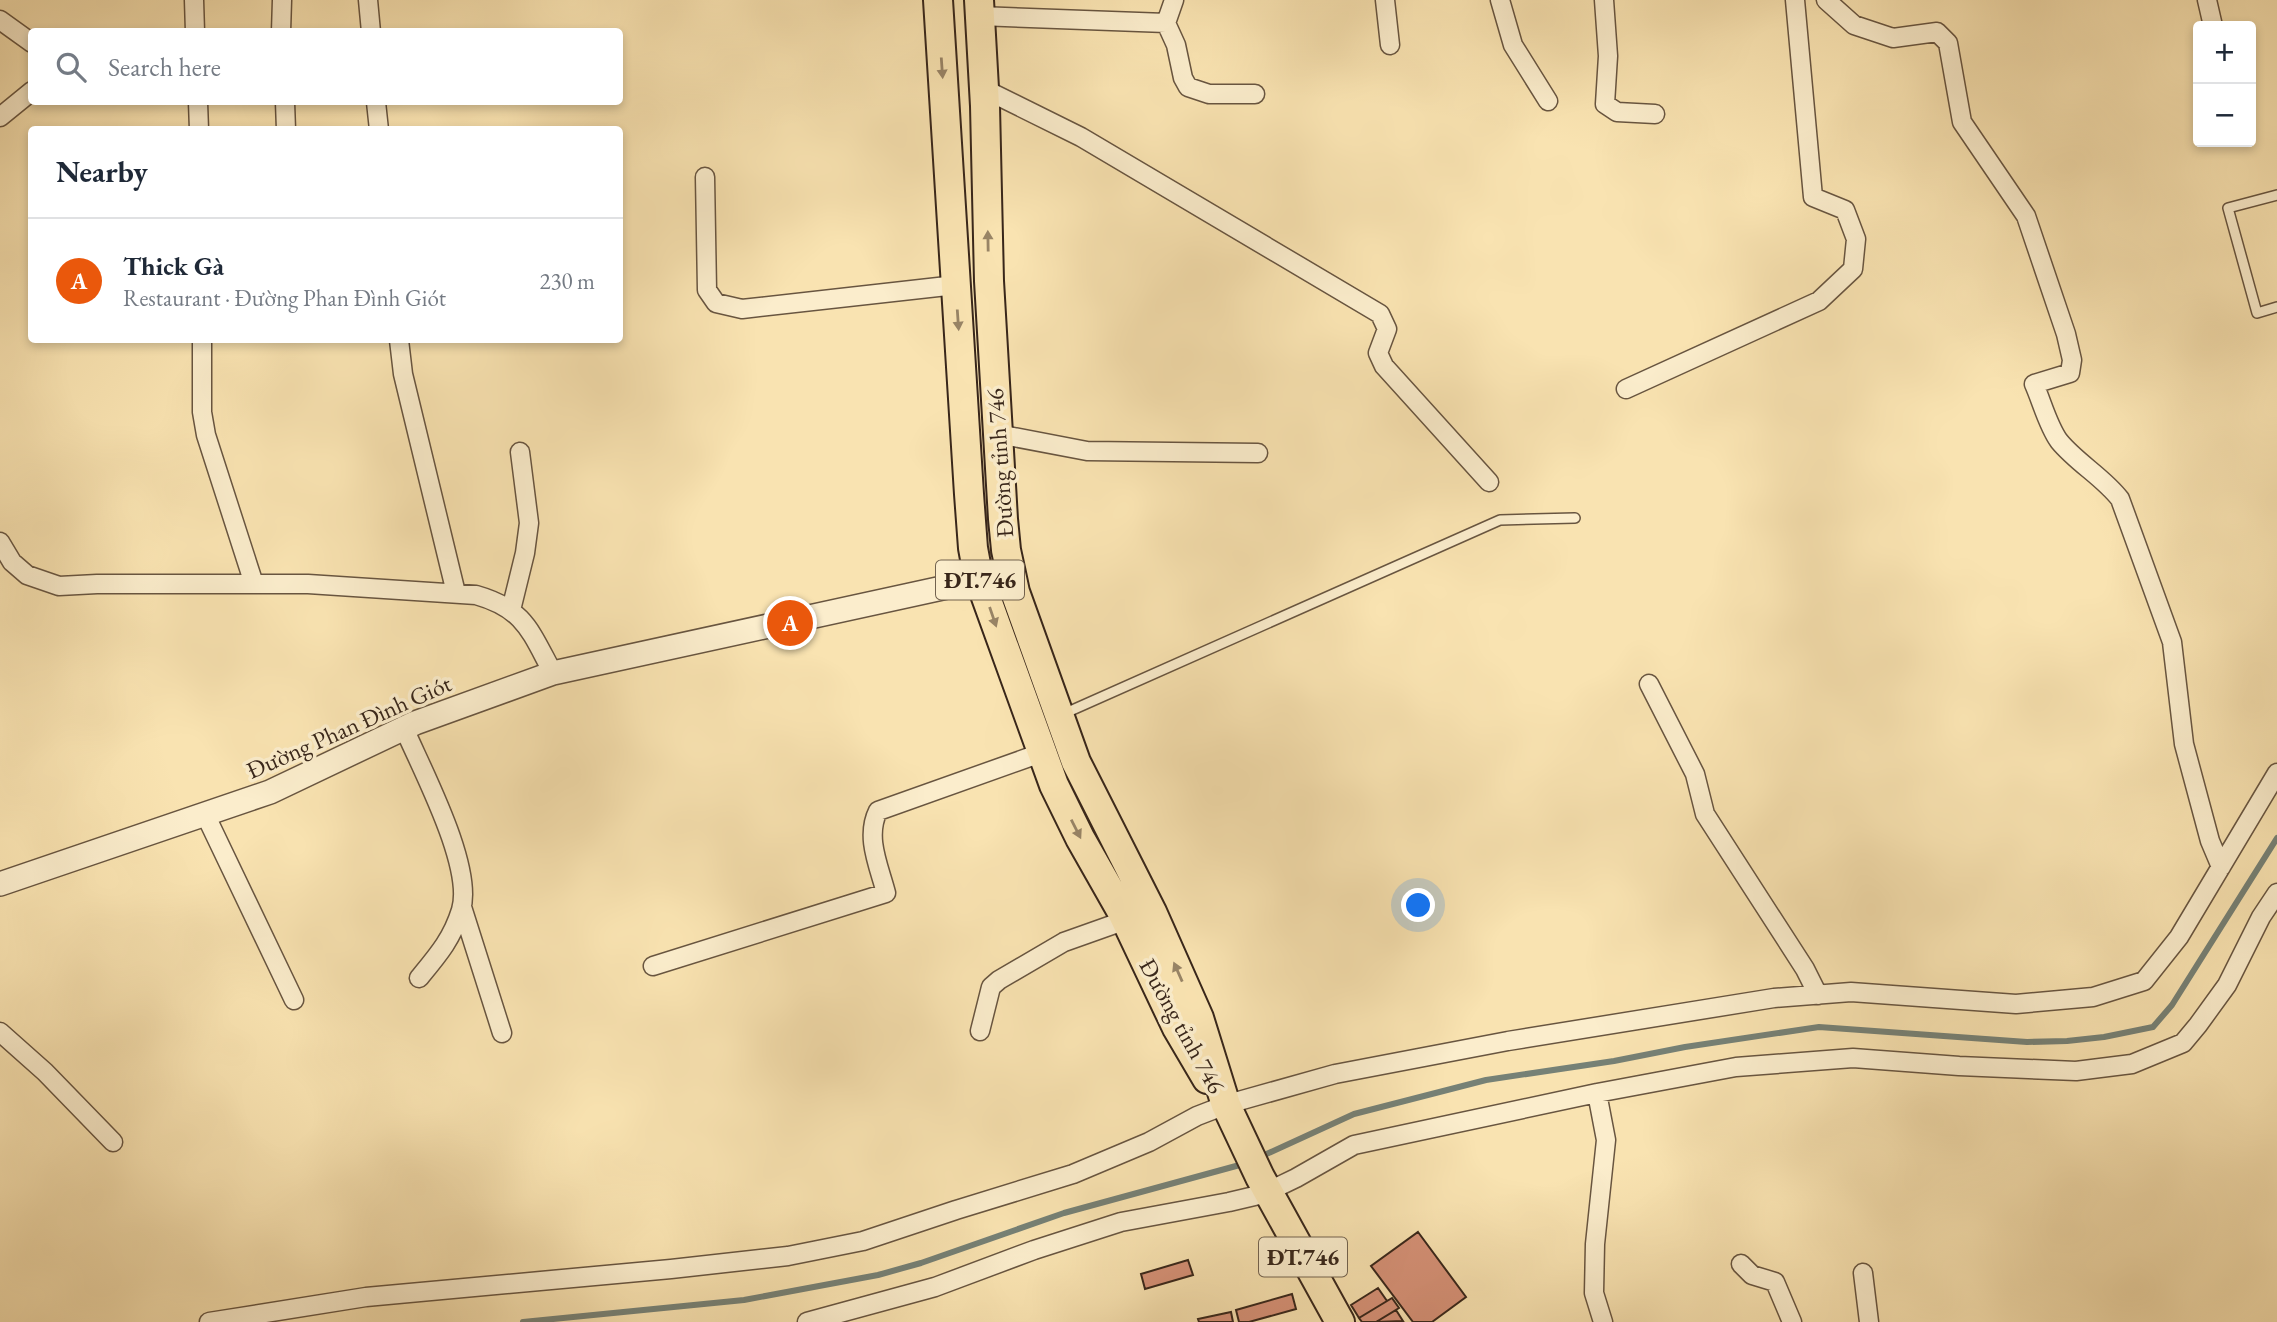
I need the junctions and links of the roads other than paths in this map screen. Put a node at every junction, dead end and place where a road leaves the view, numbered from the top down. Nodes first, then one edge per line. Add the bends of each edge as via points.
1 (194, 0) edge
2 (282, 0) edge
3 (368, 0) edge
4 (938, 0) edge
5 (1174, 0) edge
6 (1385, 0) edge
7 (1500, 0) edge
8 (1604, 0) edge
9 (1794, 0) edge
10 (1826, 0) edge
11 (2207, 0) edge
12 (979, 8) edge
13 (0, 20) edge
14 (2212, 21) edge
15 (1166, 23) junction
16 (195, 28) edge
17 (281, 28) edge
18 (371, 28) edge
19 (28, 40) edge
20 (1390, 45) dead end
21 (984, 89) junction
22 (28, 94) edge
23 (1255, 94) dead end
24 (1548, 101) dead end
25 (198, 105) edge
26 (285, 105) edge
27 (376, 105) edge
28 (1655, 114) dead end
29 (0, 117) edge
30 (198, 126) edge
31 (286, 126) edge
32 (379, 126) edge
33 (705, 177) dead end
34 (2277, 195) edge
35 (956, 285) junction
36 (2277, 307) edge
37 (202, 343) edge
38 (399, 343) edge
39 (1626, 389) dead end
40 (998, 434) junction
41 (520, 453) dead end
42 (1258, 453) dead end
43 (1489, 482) dead end
44 (1575, 518) dead end
45 (0, 542) edge
46 (1011, 573) junction
47 (980, 580) junction
48 (254, 584) junction
49 (456, 593) junction
50 (511, 610) junction
51 (553, 673) junction
52 (1649, 684) dead end
53 (1059, 716) junction
54 (404, 728) junction
55 (1041, 753) junction
56 (2277, 773) edge
57 (205, 814) junction
58 (2221, 867) junction
59 (0, 884) edge
60 (2277, 892) edge
61 (462, 907) junction
62 (1126, 920) junction
63 (653, 966) dead end
64 (419, 978) dead end
65 (1818, 995) junction
66 (294, 1000) dead end
67 (980, 1031) dead end
68 (0, 1032) edge
69 (502, 1033) dead end
70 (1597, 1093) junction
71 (1226, 1105) junction
72 (113, 1142) dead end
73 (1267, 1192) junction
74 (1741, 1264) dead end
75 (1863, 1273) dead end
76 (1337, 1321) edge
77 (209, 1322) edge
78 (807, 1322) edge
79 (1603, 1322) edge
80 (1792, 1322) edge
81 (1869, 1322) edge

1 - 16 street
2 - 17 street
3 - 18 street
4 -> 35 main road, Đường tỉnh 746 / ĐT.746
5 - 15 street
6 - 20 street
7 - 24 street via 1513,45
8 - 28 street via 1605,104 1617,112
9 - 39 street via 1813,197 1845,210 1856,239 1853,268 1819,300
10 - 58 street via 1854,25 1894,38 1937,32 1948,43 1962,122 2026,216 2066,334 2070,373 2034,384 2058,439 2120,499 2172,642 2185,744
11 - 14 street
12 - 15 street
12 - 21 main road, Đường tỉnh 746 / ĐT.746
13 - 19 street
15 - 23 street via 1188,87 1209,94
40 -> 21 main road, Đường tỉnh 746 / ĐT.746
21 - 43 street via 1081,136 1380,314 1387,329 1378,353 1384,366
22 - 29 street
25 - 30 street
26 - 31 street
27 - 32 street
33 - 35 street via 708,290 716,303 742,309
34 - 36 lane via 2228,208 2257,313
35 -> 47 main road, Đường tỉnh 746 / ĐT.746 via 973,548
37 - 48 street via 206,435
38 - 49 street
40 - 42 street via 1087,452
40 - 46 main road, Đường tỉnh 746 / ĐT.746
41 - 50 street via 529,523
44 - 53 lane via 1500,520
45 - 48 street via 27,575 58,586
46 - 47 street, Đường Phan Đình Giót
46 - 53 main road, Đường tỉnh 746 / ĐT.746
47 - 51 street, Đường Phan Đình Giót
47 -> 55 main road, Đường tỉnh 746 / ĐT.746
48 - 49 street
49 - 50 street via 500,602
50 - 51 street via 532,634
51 - 54 street, Đường Phan Đình Giót
52 - 65 street via 1695,774 1705,814
71 -> 53 main road, Đường tỉnh 746 / ĐT.746 via 1199,1018 1152,912 1076,762
54 - 57 street, Đường Phan Đình Giót via 270,792
54 - 61 street via 452,840 461,876
55 -> 62 main road, Đường tỉnh 746 / ĐT.746 via 1080,838
55 - 63 street via 878,811 872,824 872,843 886,893
56 - 58 street
57 - 59 street, Đường Phan Đình Giót
57 - 66 street
58 - 65 street via 2179,937 2144,981 2093,997 2016,1004 1851,992
60 - 70 street via 2227,985 2191,1034 2183,1043 2133,1064 2077,1071 1853,1058 1736,1067
61 - 64 street via 447,945
61 - 69 street
62 - 67 street via 1064,942 999,980 991,987
62 - 71 main road, Đường tỉnh 746 / ĐT.746 via 1177,1028
65 - 71 street via 1774,998 1481,1046 1335,1074
68 - 72 street
70 - 73 street via 1354,1145
70 - 79 street via 1606,1140 1594,1293
71 - 73 main road, ĐT.746
71 - 77 street via 1073,1174 863,1241 788,1256 366,1297
73 - 76 main road, ĐT.746
73 - 78 street via 1121,1222 935,1287
74 - 80 street via 1752,1275 1775,1282
75 - 81 street

